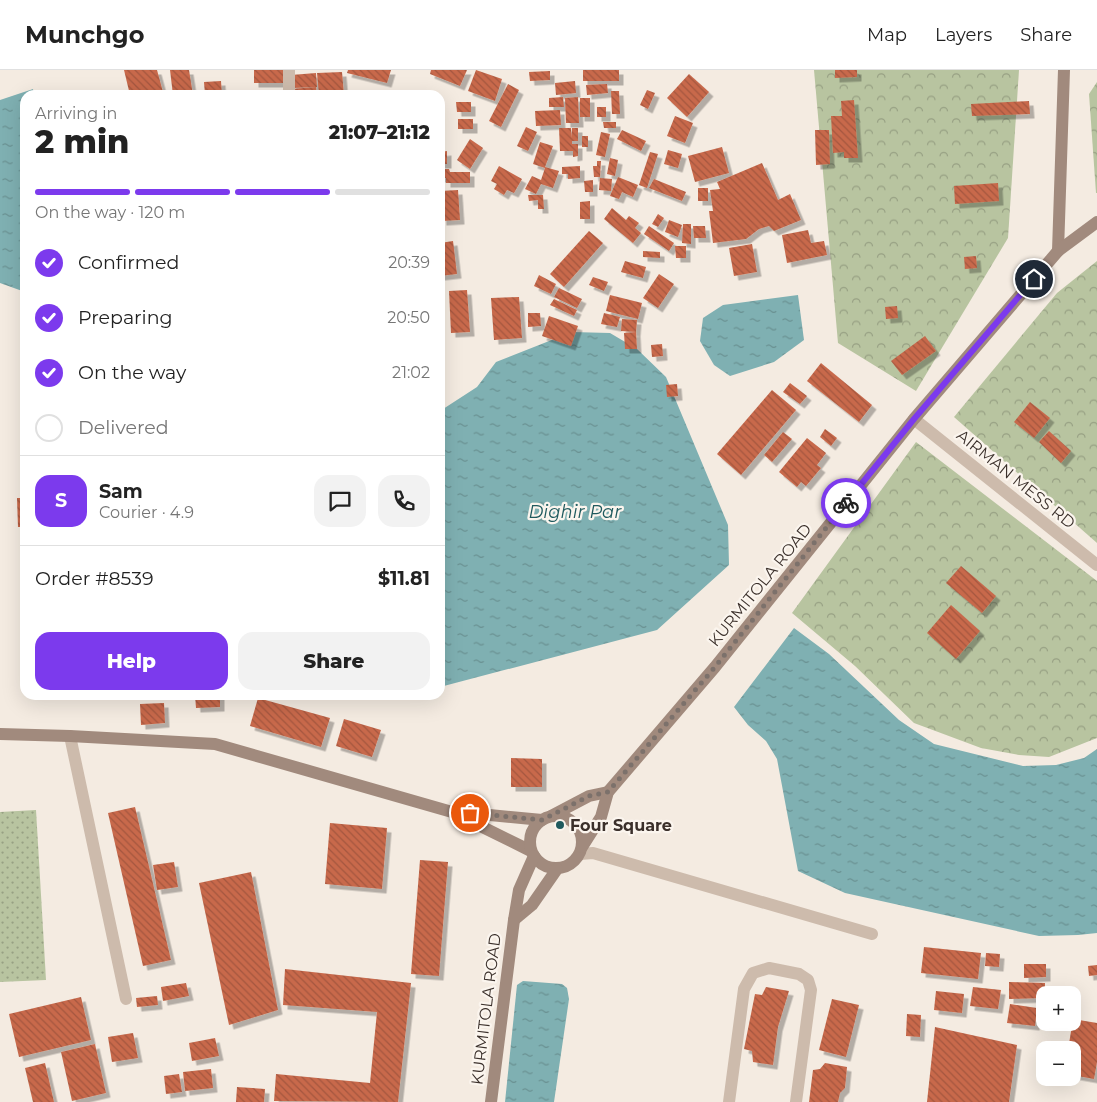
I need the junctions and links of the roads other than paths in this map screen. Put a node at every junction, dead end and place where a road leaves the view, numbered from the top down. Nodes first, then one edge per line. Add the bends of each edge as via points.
1 (288, 70) edge
2 (1064, 70) edge
3 (289, 90) edge
4 (1097, 222) edge
5 (1058, 250) junction
6 (914, 419) junction
7 (1097, 565) edge
8 (0, 734) edge
9 (70, 736) junction
10 (608, 792) junction
11 (452, 812) junction
12 (547, 818) junction
13 (581, 851) junction
14 (533, 854) junction
15 (557, 869) junction
16 (514, 920) junction
17 (872, 934) dead end
18 (126, 999) dead end
19 (491, 1102) edge
20 (728, 1102) edge
21 (796, 1102) edge

1 - 3 street
2 - 5 street
4 - 5 street, KURMITOLA ROAD
5 - 6 street, KURMITOLA ROAD
6 - 7 street, AIRMAN MESS RD
6 - 10 street, KURMITOLA ROAD via 715,667
8 - 9 street
9 - 11 street via 215,744
9 - 18 street
10 - 12 street via 589,796
10 - 13 street via 601,817
11 - 12 street
11 - 14 street
12 - 13 street via 562,816 571,820 582,837
12 - 14 street via 535,827 531,836
13 - 15 street via 573,863
13 - 17 street
14 - 15 street via 543,865
14 - 16 street, KURMITOLA ROAD via 519,890
15 - 16 street, KURMITOLA ROAD via 532,905
16 - 19 street, KURMITOLA ROAD
20 - 21 street via 744,989 753,973 769,968 799,974 808,980 811,990

